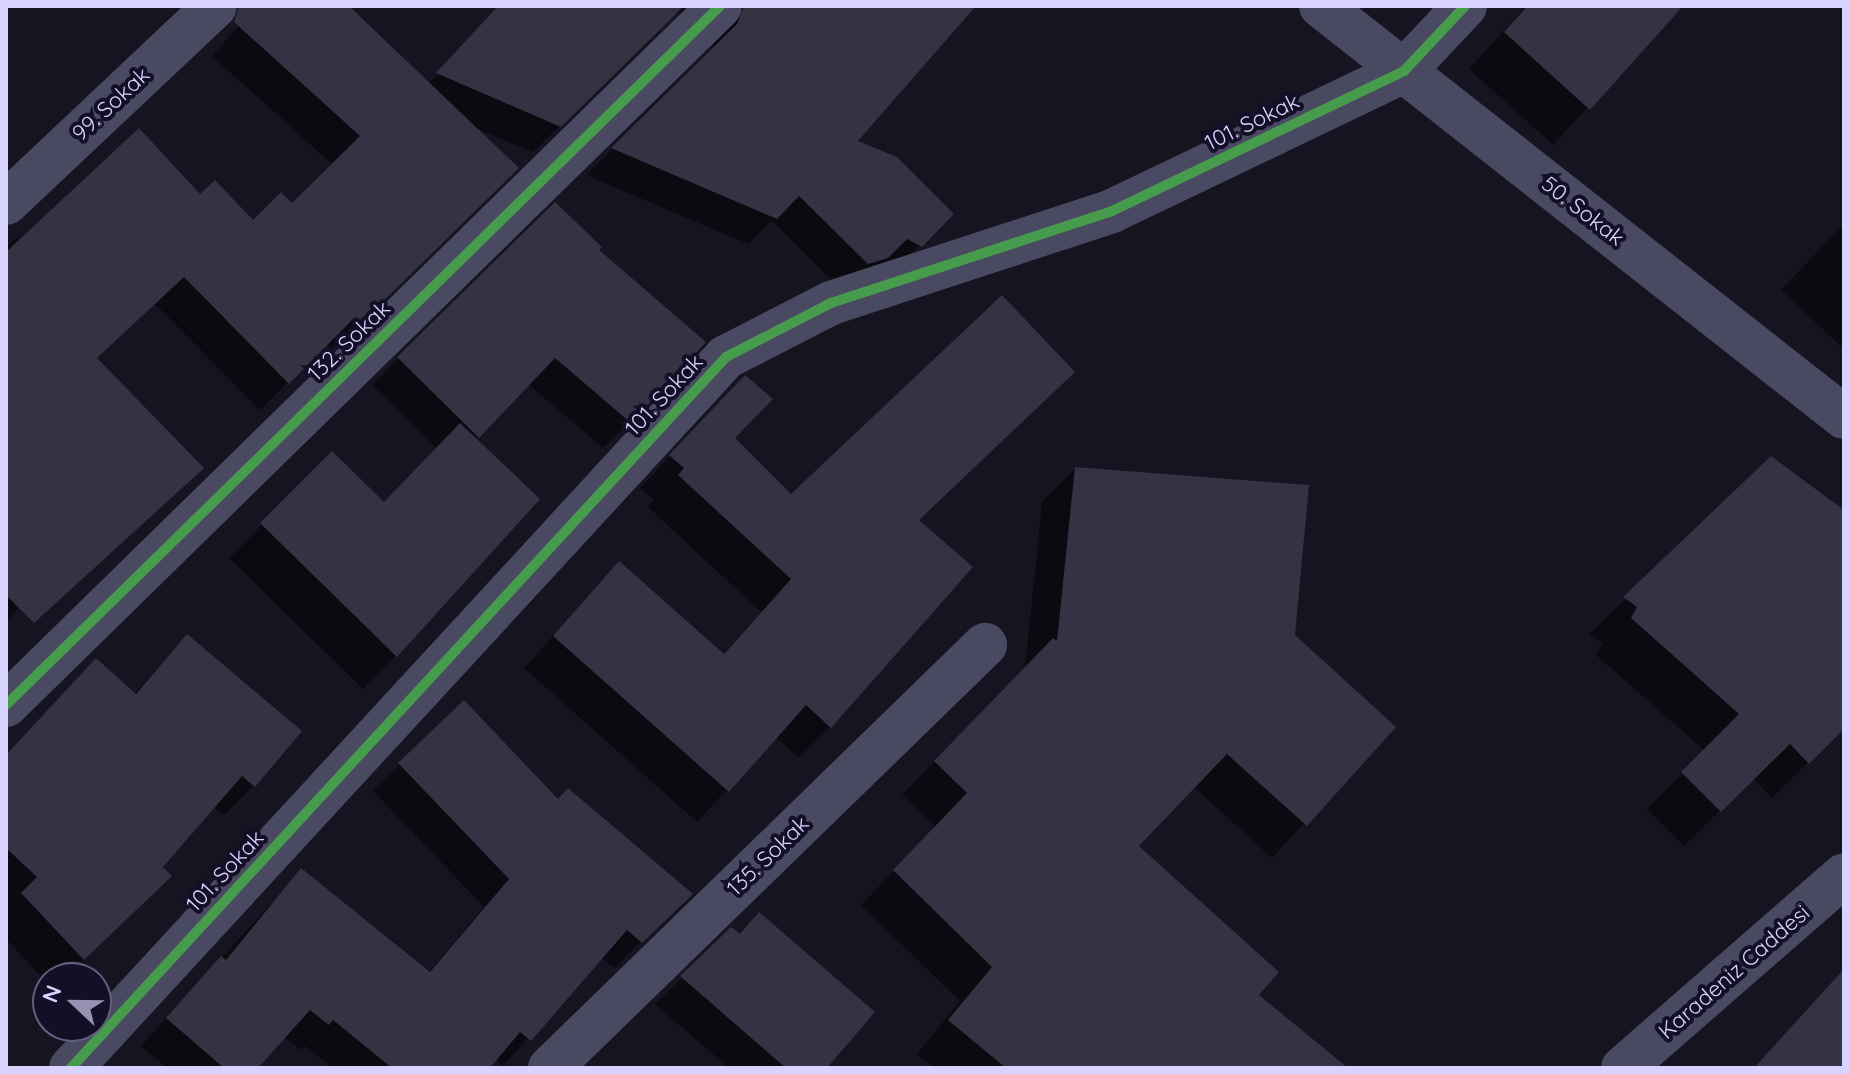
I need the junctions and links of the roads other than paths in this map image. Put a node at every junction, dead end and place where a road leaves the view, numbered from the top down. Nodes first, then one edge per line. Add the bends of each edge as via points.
1 (215, 6) edge
2 (720, 6) edge
3 (1321, 6) edge
4 (1465, 6) edge
5 (1404, 71) junction
6 (6, 203) edge
7 (1844, 417) edge
8 (985, 645) dead end
9 (6, 705) edge
10 (1844, 875) edge
11 (71, 1068) edge
12 (550, 1068) edge
13 (1623, 1068) edge

1 - 6 street, 99. Sokak
2 - 9 street, 132. Sokak
3 - 5 street, 50. Sokak
4 - 5 street, 101. Sokak
5 - 7 street, 50. Sokak
5 - 11 street, 101. Sokak via 1112,211 831,303 726,357
8 - 12 street, 135. Sokak
10 - 13 street, Karadeniz Caddesi

